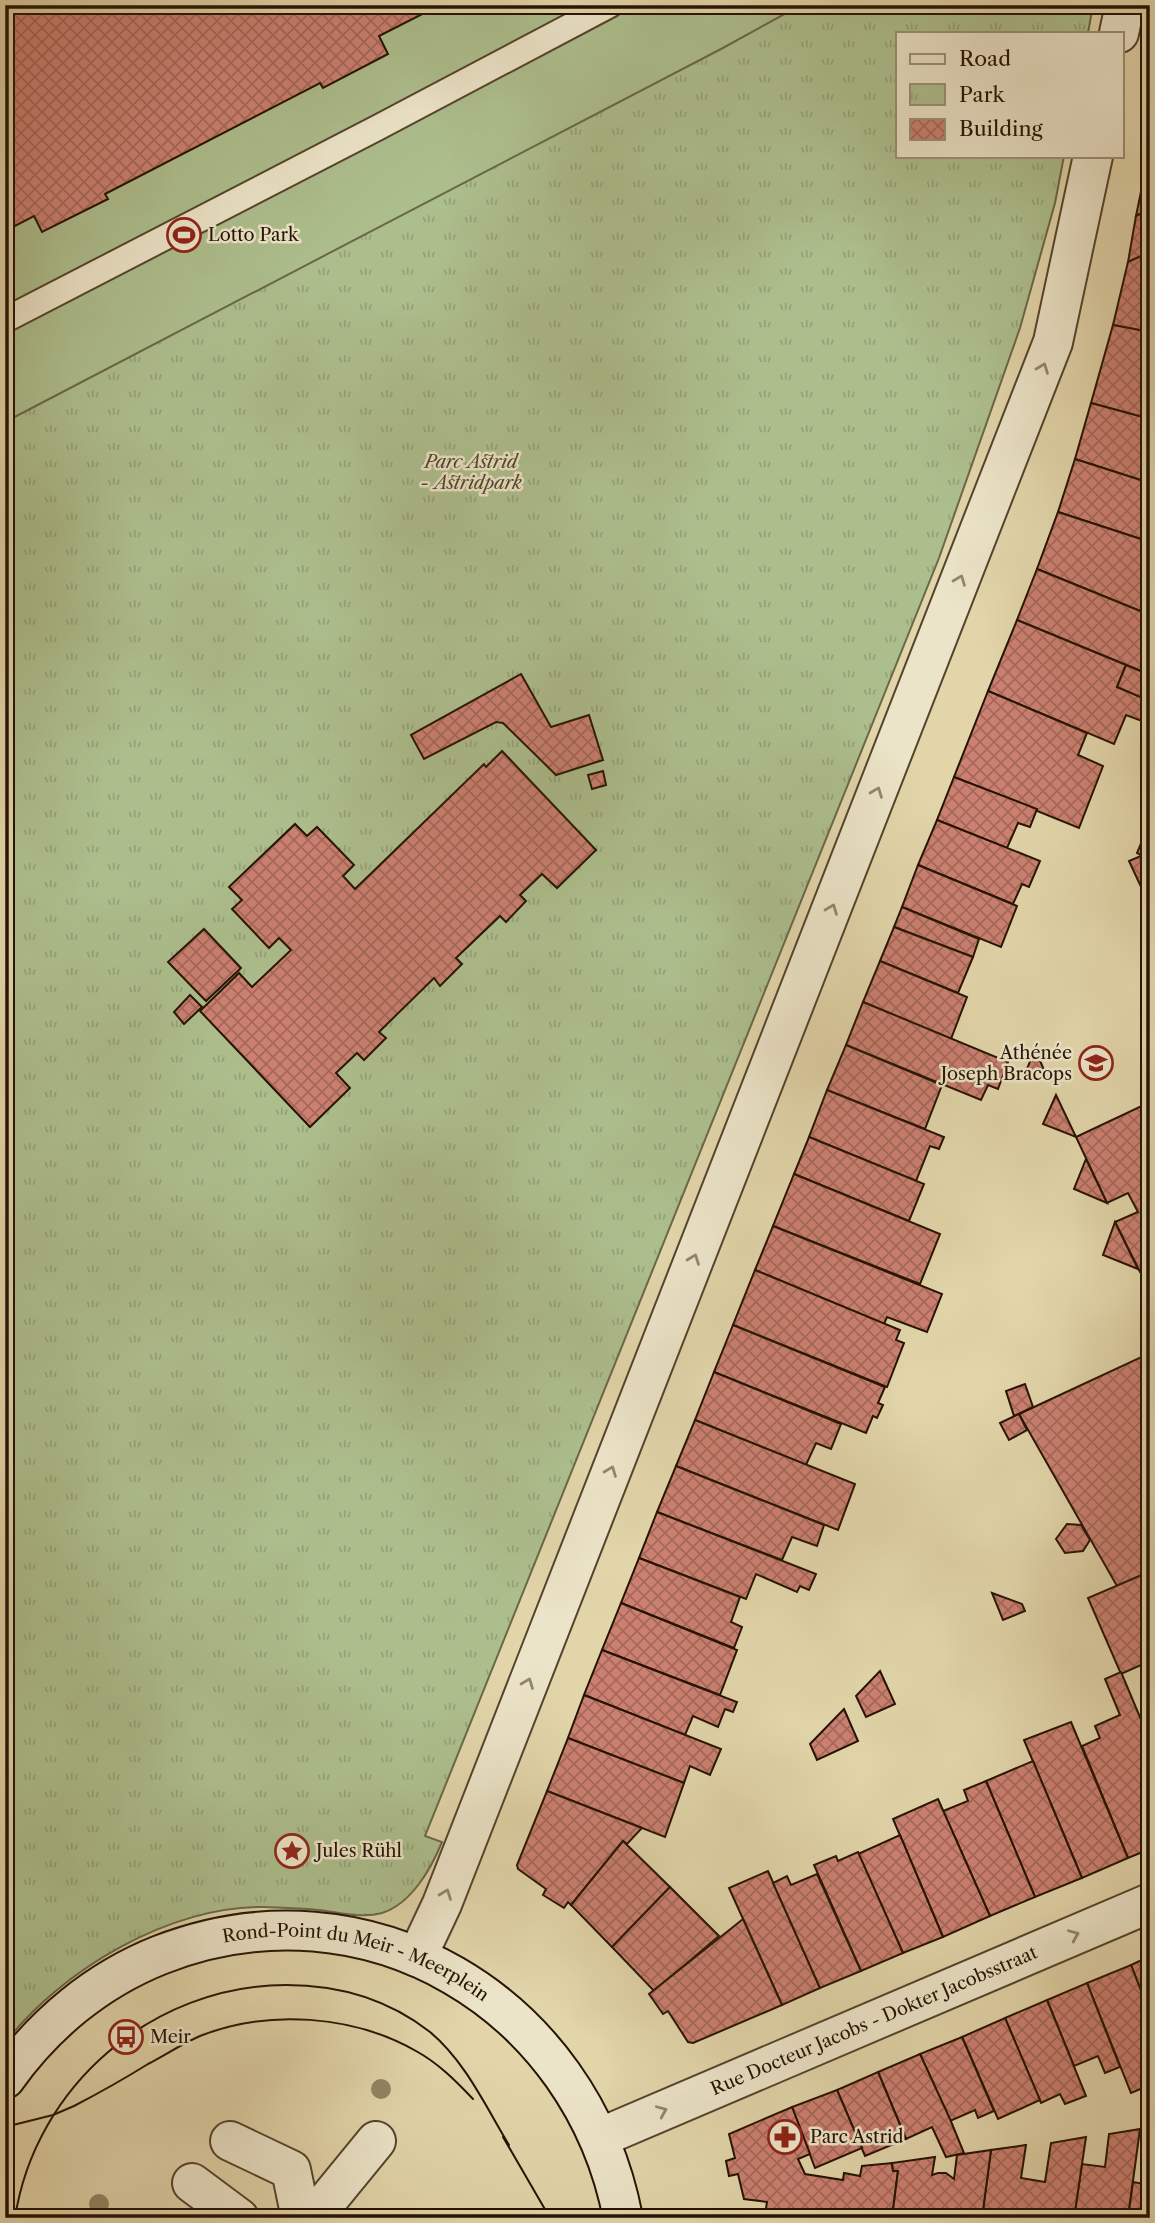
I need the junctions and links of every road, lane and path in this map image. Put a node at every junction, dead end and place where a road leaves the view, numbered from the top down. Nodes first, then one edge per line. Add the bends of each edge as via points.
1 (610, 5) edge
2 (1125, 5) edge
3 (1119, 32) edge
4 (1093, 158) edge
5 (5, 320) edge
6 (1150, 1903) edge
7 (418, 1956) junction
8 (5, 2079) edge
9 (599, 2138) junction
10 (230, 2141) dead end
11 (376, 2141) dead end
12 (192, 2183) dead end
13 (239, 2218) edge
14 (300, 2218) edge
15 (313, 2218) edge
16 (623, 2218) edge

1 - 5 lane
2 - 3 street
7 -> 4 street via 1054,342
9 -> 6 street, Rue Docteur Jacobs - Dokter Jacobsstraat
7 - 8 street, Rond-Point du Meir - Meerplein via 372,1941 325,1933 230,1935 185,1946 140,1963 99,1986 61,2015
7 - 9 street, Rond-Point du Meir - Meerplein via 494,2002 527,2031 574,2090
9 - 16 street, Rond-Point du Meir - Meerplein
10 - 14 street via 291,2170
11 - 15 street
12 - 13 street

